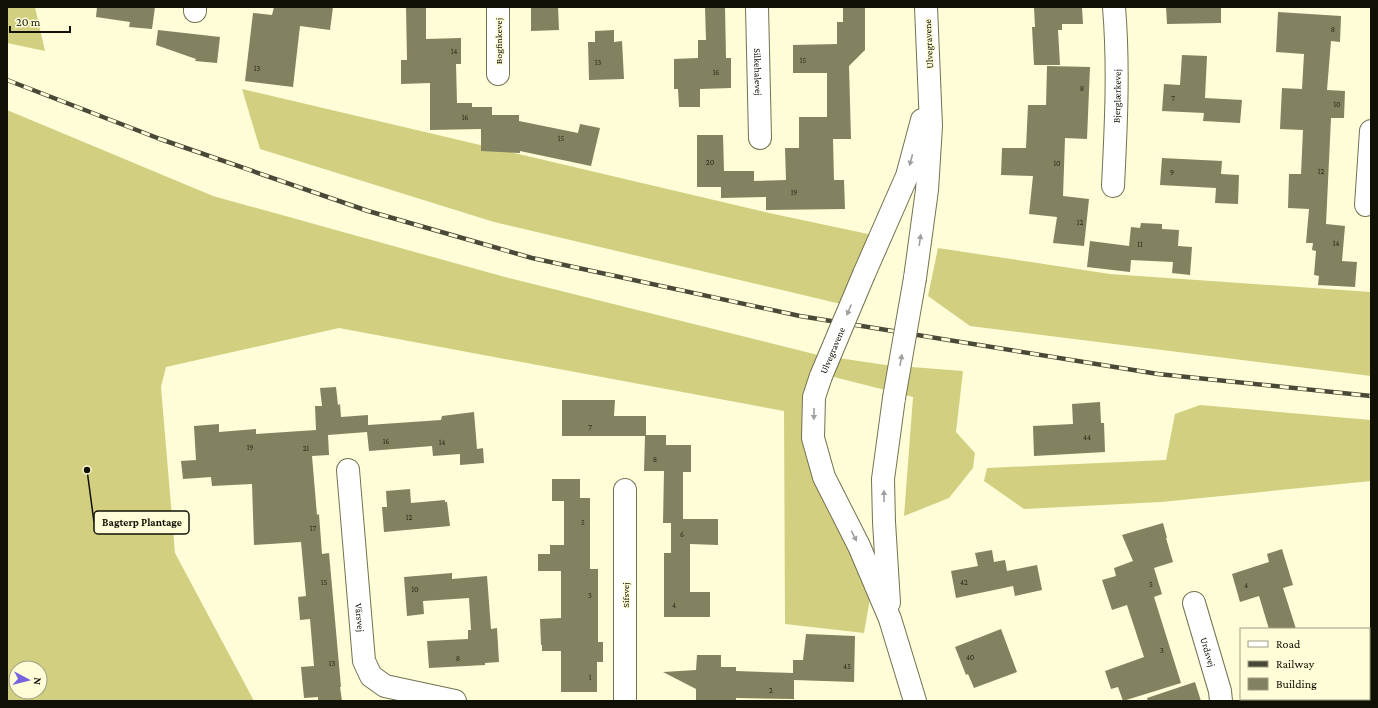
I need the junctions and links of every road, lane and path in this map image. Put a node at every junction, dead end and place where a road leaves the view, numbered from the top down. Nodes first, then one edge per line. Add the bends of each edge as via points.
1 (498, 7) edge
2 (757, 7) edge
3 (926, 7) edge
4 (1114, 7) edge
5 (498, 74) dead end
6 (929, 81) junction
7 (1371, 131) edge
8 (760, 138) dead end
9 (1113, 186) dead end
10 (1366, 205) dead end
11 (348, 470) dead end
12 (625, 490) dead end
13 (1194, 603) dead end
14 (890, 618) junction
15 (455, 701) edge
16 (625, 701) edge
17 (915, 701) edge
18 (1221, 701) edge

1 - 5 street, Bogfinkevej
2 - 8 street, Silkehalevej
3 - 6 street, Ulvegravene
4 - 9 street, Bjerglærkevej via 1117,107
14 -> 6 street, Ulvegravene, bridge via 883,479 927,190 931,126
6 -> 14 street, Ulvegravene, bridge via 907,176 814,397 814,438 824,477 859,546
7 - 10 street
11 - 15 street, Vårsvej via 364,661 371,676 385,686
12 - 16 street, Sifsvej
13 - 18 street, Urdsvej
14 - 17 street, Ulvegravene

